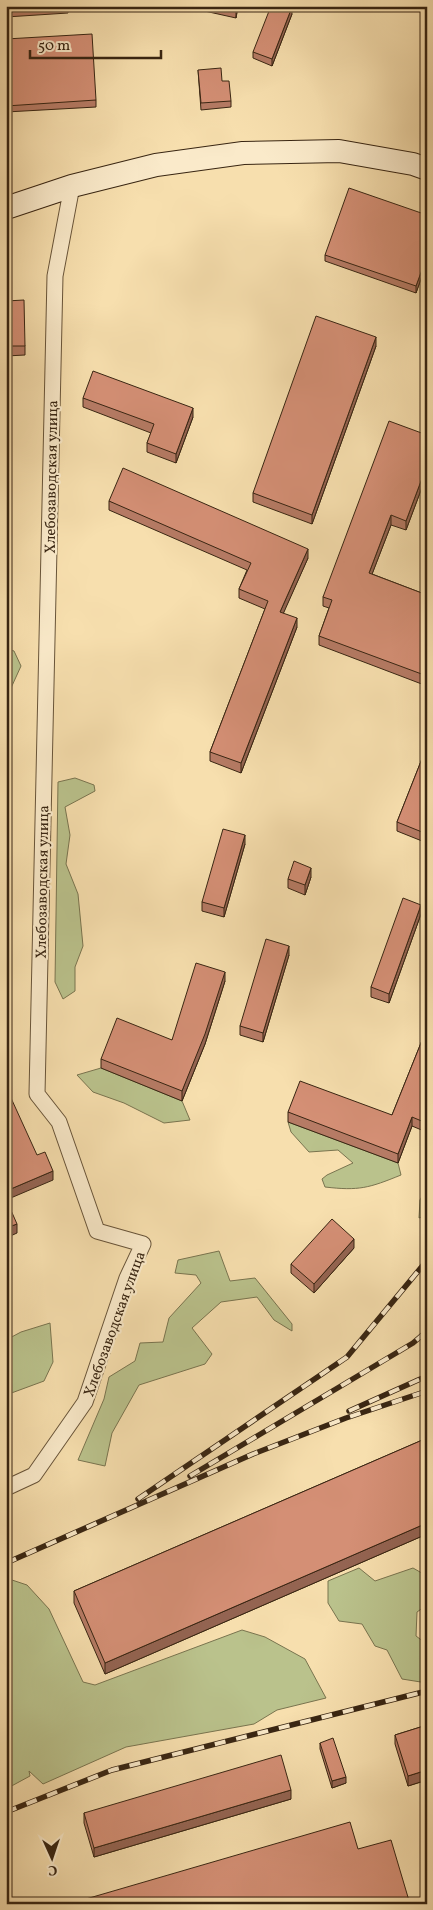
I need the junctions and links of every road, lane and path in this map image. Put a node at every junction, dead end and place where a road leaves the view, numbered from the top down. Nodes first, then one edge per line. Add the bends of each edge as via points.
1 (427, 169) edge
2 (72, 186) junction
3 (6, 208) edge
4 (6, 1488) edge

1 - 2 main road via 339,151 243,153 156,164
2 - 3 main road
2 - 4 street, Хлебозаводская улица via 55,276 37,1094 59,1122 97,1231 143,1244 127,1278 85,1402 34,1475

